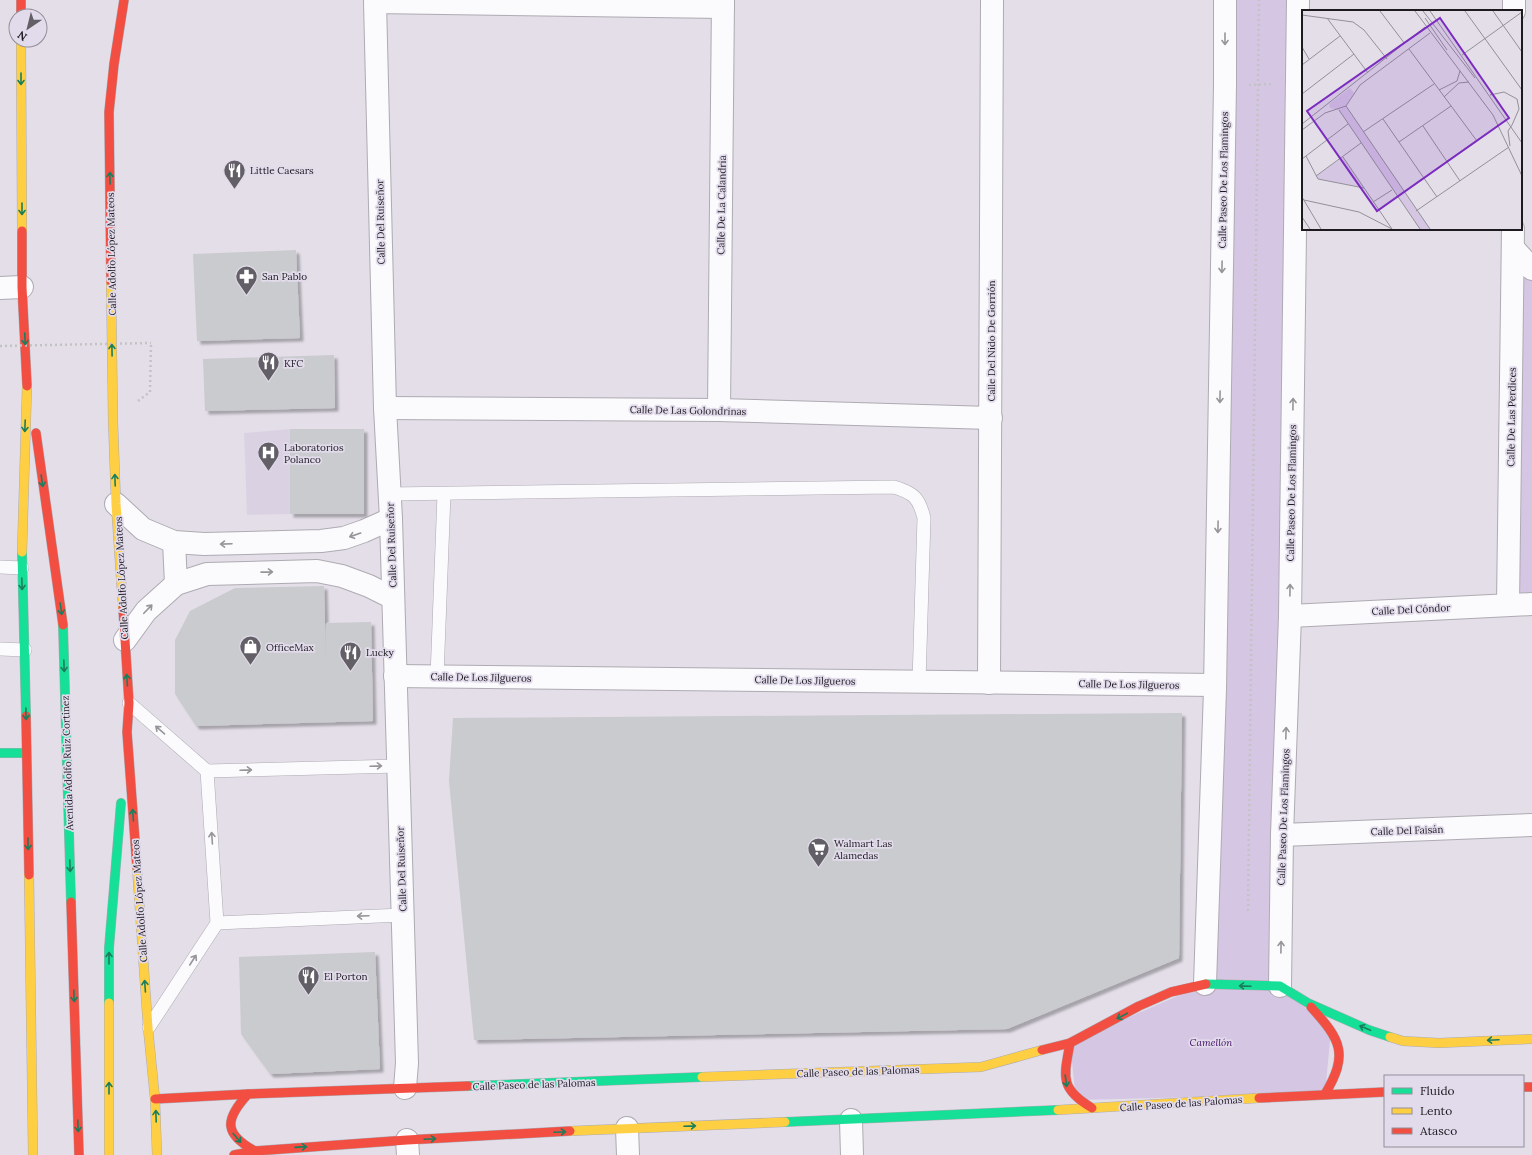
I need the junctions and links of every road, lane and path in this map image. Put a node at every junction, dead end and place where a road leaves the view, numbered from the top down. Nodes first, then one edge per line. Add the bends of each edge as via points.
1 (124, 0) edge
2 (992, 0) edge
3 (1225, 0) edge
4 (1259, 0) edge
5 (1298, 0) edge
6 (723, 4) edge
7 (21, 48) edge
8 (1300, 80) edge
9 (1225, 85) junction
10 (1258, 86) junction
11 (1513, 239) edge
12 (1532, 269) edge
13 (22, 287) junction
14 (0, 288) edge
15 (0, 346) edge
16 (27, 373) junction
17 (150, 392) dead end
18 (385, 408) junction
19 (719, 410) junction
20 (991, 418) junction
21 (390, 494) junction
22 (444, 494) junction
23 (116, 504) junction
24 (391, 519) junction
25 (174, 542) junction
26 (0, 567) edge
27 (22, 568) junction
28 (176, 584) junction
29 (392, 598) junction
30 (1508, 604) junction
31 (1532, 604) edge
32 (1290, 616) junction
33 (124, 640) junction
34 (0, 649) edge
35 (25, 650) junction
36 (396, 676) junction
37 (437, 677) junction
38 (919, 682) junction
39 (989, 683) junction
40 (1215, 685) junction
41 (129, 703) junction
42 (127, 732) junction
43 (0, 753) edge
44 (26, 753) junction
45 (398, 766) junction
46 (207, 771) junction
47 (1532, 825) edge
48 (1282, 836) junction
49 (1248, 911) dead end
50 (402, 915) junction
51 (217, 923) junction
52 (1205, 984) junction
53 (1280, 986) junction
54 (1308, 1003) junction
55 (148, 1028) junction
56 (1532, 1039) edge
57 (1070, 1043) junction
58 (405, 1088) junction
59 (1384, 1092) edge
60 (248, 1094) junction
61 (1325, 1094) junction
62 (155, 1099) junction
63 (1092, 1108) junction
64 (851, 1120) junction
65 (627, 1128) junction
66 (408, 1147) edge
67 (256, 1151) junction
68 (33, 1155) edge
69 (79, 1155) edge
70 (109, 1155) edge
71 (157, 1155) edge
72 (234, 1155) edge
73 (628, 1155) edge
74 (852, 1155) edge

23 -> 1 main road, Calle Adolfo López Mateos via 109,112
2 - 20 street, Calle Del Nido De Gorrión
3 -> 9 street, Calle Paseo De Los Flamingos
4 - 10 path
5 - 8 street, Calle Paseo De Los Flamingos
6 - 18 street, Calle Del Ruiseñor via 375,2
6 - 19 street, Calle De La Calandria
7 -> 13 main road
8 - 10 path
32 -> 8 street, Calle Paseo De Los Flamingos
9 - 10 path
9 -> 40 street, Calle Paseo De Los Flamingos
10 - 49 path
11 - 12 street
11 - 30 street, Calle De Las Perdices
13 - 14 street
13 -> 16 main road
15 - 17 path, bridge via 151,343
16 -> 27 main road
16 -> 69 main road, Avenida Adolfo Ruiz Cortinez via 63,627
18 - 19 street, Calle De Las Golondrinas
18 - 21 street, Calle Del Ruiseñor
19 - 20 street, Calle De Las Golondrinas
20 - 39 street, Calle Del Nido De Gorrión
21 - 22 lane
21 - 24 street, Calle Del Ruiseñor
22 - 37 lane
22 - 38 lane via 894,487 909,492 920,503 924,518
23 - 25 street via 143,529
23 - 33 main road, Calle Adolfo López Mateos
24 -> 25 street via 344,538 321,541 204,544
24 - 29 street, Calle Del Ruiseñor
25 - 28 street
26 - 27 lane
27 -> 35 main road
28 -> 29 street via 208,574 317,571 342,576
33 -> 28 street via 146,611
29 - 36 street, Calle Del Ruiseñor
30 - 31 street, Calle Del Cóndor
30 - 32 street, Calle Del Cóndor
48 -> 32 street, Calle Paseo De Los Flamingos
41 -> 33 main road, Calle Adolfo López Mateos
34 - 35 lane
35 -> 44 main road
36 - 37 street, Calle De Los Jilgueros
36 - 45 street, Calle Del Ruiseñor
37 - 38 street, Calle De Los Jilgueros
38 - 39 street, Calle De Los Jilgueros
39 - 40 street, Calle De Los Jilgueros
40 - 52 street, Calle Paseo De Los Flamingos
41 - 42 main road, Calle Adolfo López Mateos
46 -> 41 lane
55 -> 42 main road, Calle Adolfo López Mateos
70 -> 42 main road via 109,948
43 - 44 main road
44 -> 68 main road
46 -> 45 lane
45 - 50 street, Calle Del Ruiseñor
51 -> 46 lane
47 - 48 street, Calle Del Faisán
53 -> 48 street, Calle Paseo De Los Flamingos
50 -> 51 lane
50 - 58 street, Calle Del Ruiseñor via 407,1063
55 -> 51 lane
53 -> 52 main road, Calle Paseo de las Palomas
52 -> 57 main road, Calle Paseo de las Palomas via 1170,992
53 - 54 main road, Calle Paseo de las Palomas
56 -> 54 main road, Calle Paseo de las Palomas via 1439,1043 1403,1041 1369,1030
54 - 61 main road via 1331,1030 1340,1052 1337,1072
55 - 62 main road, Calle Adolfo López Mateos
57 - 58 main road, Calle Paseo de las Palomas via 981,1067
57 -> 63 main road via 1065,1071 1068,1090 1076,1100
58 - 60 main road, Calle Paseo de las Palomas
59 - 61 main road, Calle Paseo de las Palomas
60 - 62 main road, Calle Paseo de las Palomas
60 -> 67 main road via 239,1103 231,1126 234,1136
61 - 63 main road, Calle Paseo de las Palomas
71 -> 62 main road, Calle Adolfo López Mateos
63 - 64 main road, Calle Paseo de las Palomas
65 -> 64 main road, Calle Paseo de las Palomas
64 - 74 street
66 -> 65 main road, Calle Paseo de las Palomas
65 - 73 street
67 -> 66 main road, Calle Paseo de las Palomas
67 - 72 main road, Calle Paseo de las Palomas

